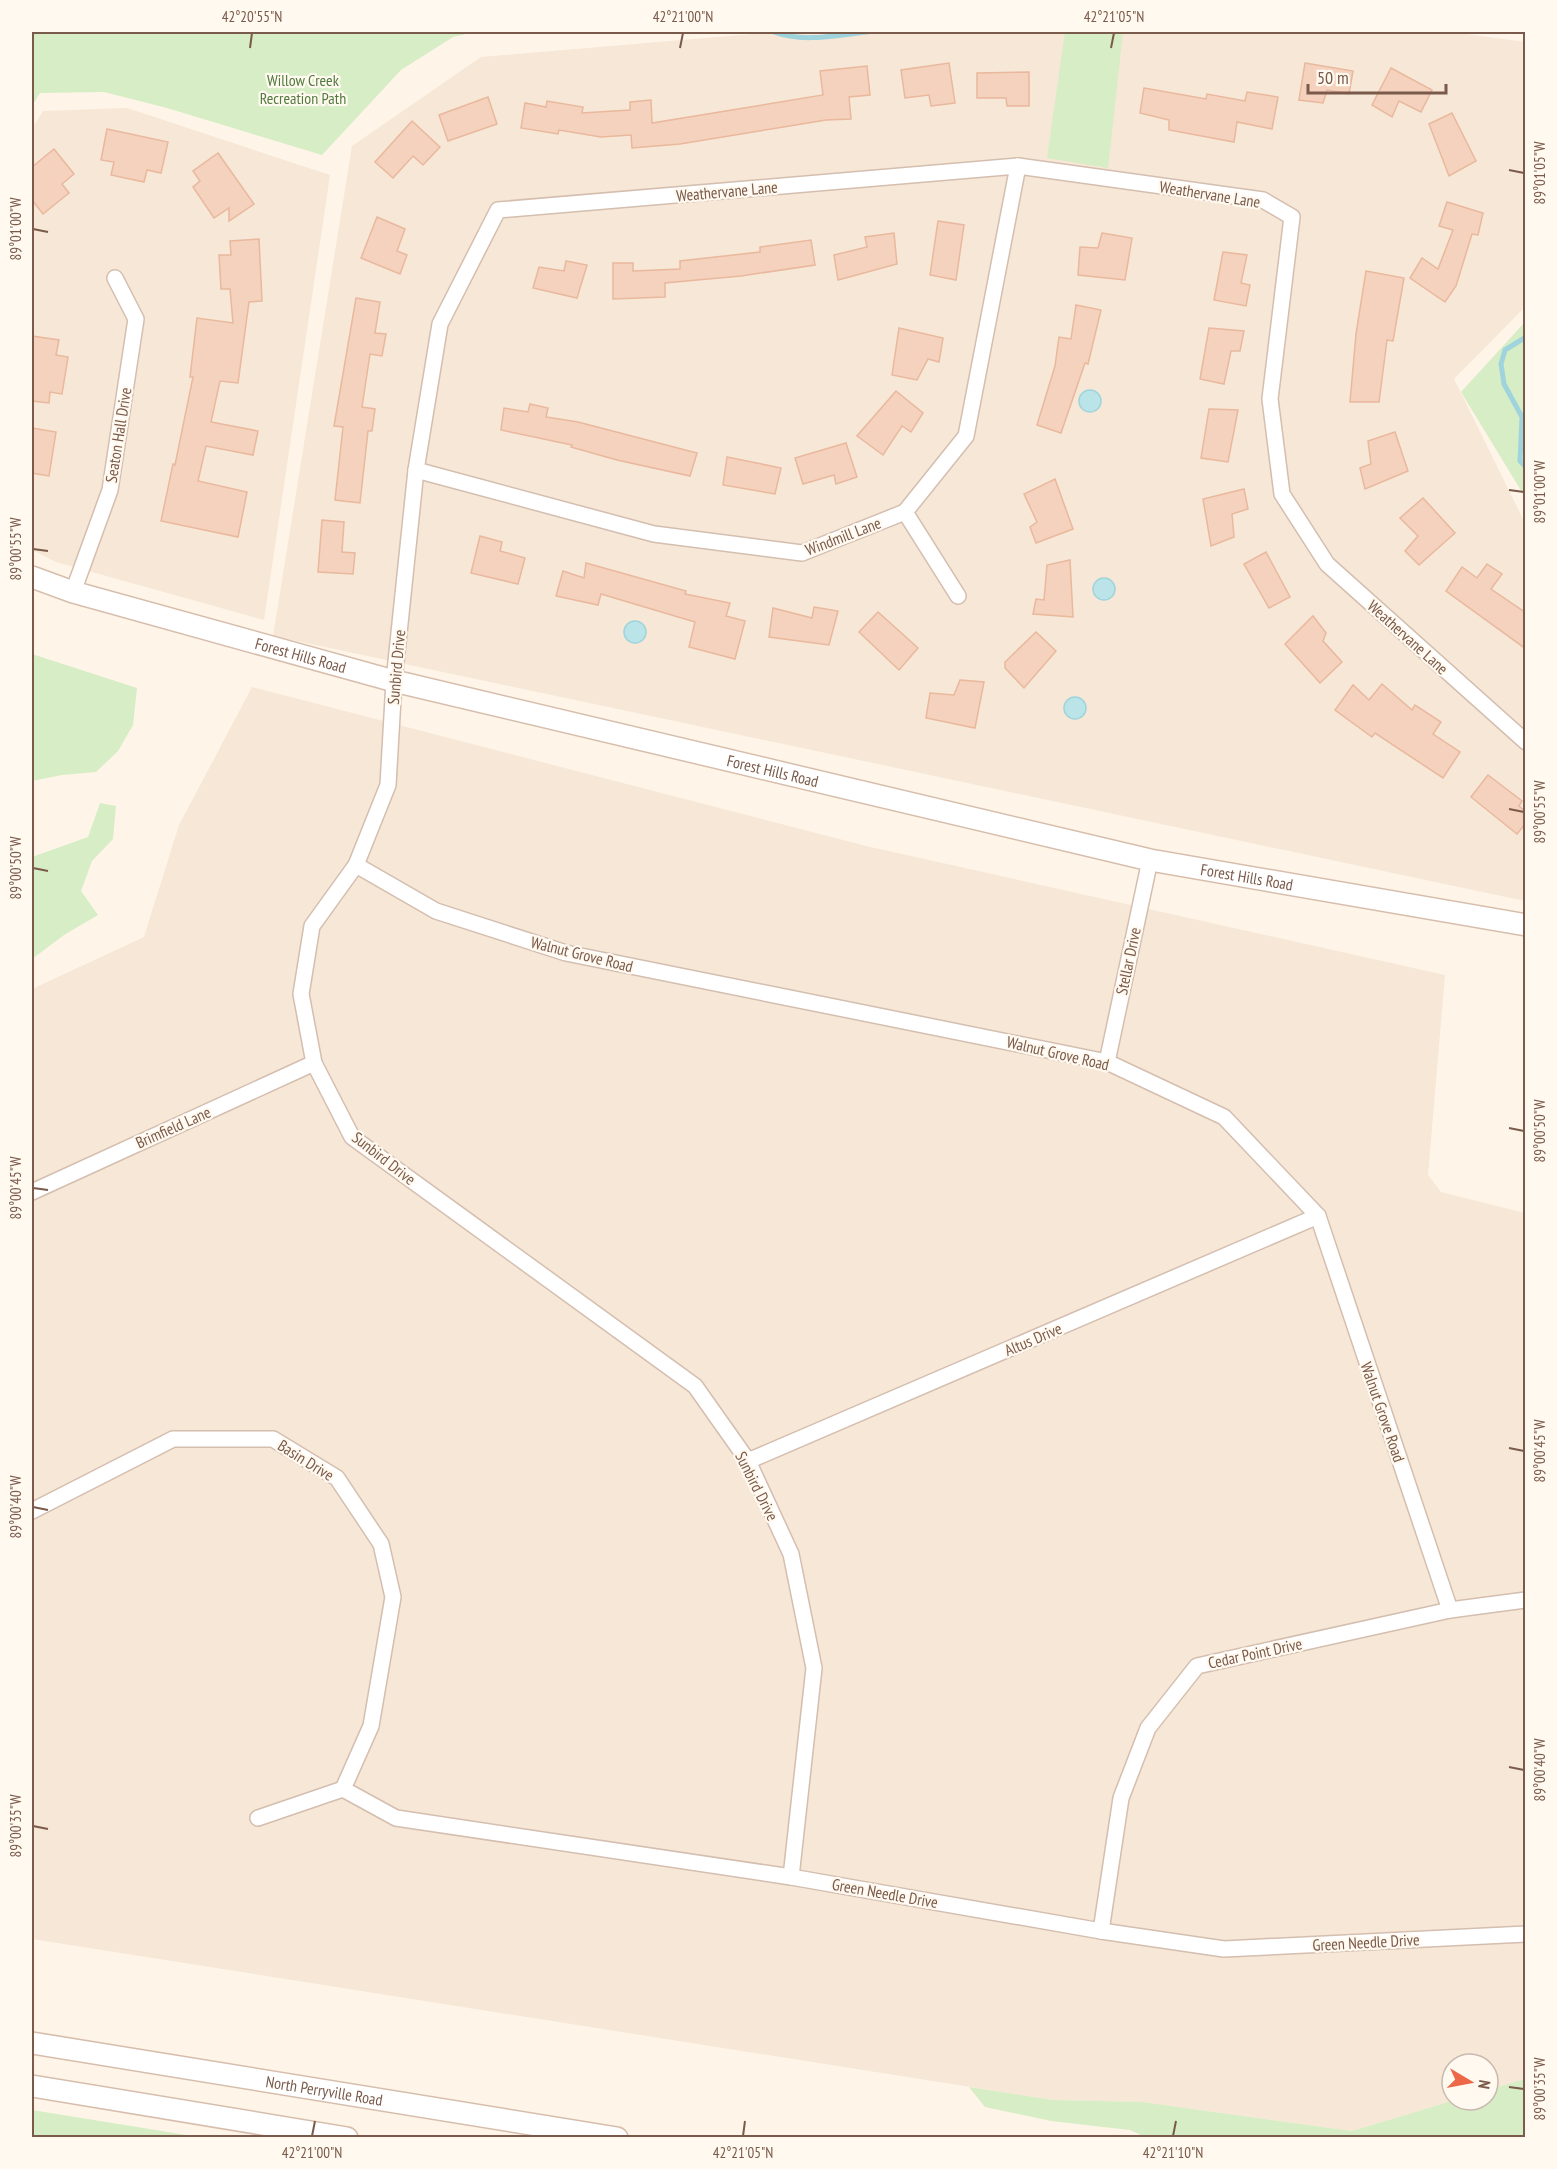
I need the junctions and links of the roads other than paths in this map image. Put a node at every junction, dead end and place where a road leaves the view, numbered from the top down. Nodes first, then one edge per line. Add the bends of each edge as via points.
1 (1018, 166) junction
2 (498, 210) joint
3 (115, 278) dead end
4 (416, 470) junction
5 (906, 512) junction
6 (32, 577) edge
7 (73, 592) junction
8 (958, 596) dead end
9 (394, 681) junction
10 (1526, 742) edge
11 (1150, 860) junction
12 (356, 865) junction
13 (1526, 925) edge
14 (1107, 1062) junction
15 (314, 1063) junction
16 (32, 1191) edge
17 (1318, 1216) junction
18 (748, 1461) junction
19 (32, 1511) edge
20 (1526, 1600) edge
21 (1450, 1610) junction
22 (343, 1789) junction
23 (258, 1818) dead end
24 (791, 1877) junction
25 (1101, 1930) junction
26 (1526, 1934) edge
27 (32, 2043) edge
28 (32, 2086) edge
29 (346, 2138) edge
30 (617, 2138) edge

1 - 2 street, Weathervane Lane
1 - 5 street via 966,436
1 - 10 street, Weathervane Lane via 1263,200 1292,217 1270,399 1282,494 1327,564
2 - 4 street, Sunbird Drive via 440,324
3 - 7 street, Seaton Hall Drive via 136,319 110,490
4 - 5 street, Windmill Lane via 654,534 802,553
4 - 9 street, Sunbird Drive
5 - 8 street
6 - 7 street, Forest Hills Road
7 - 9 street, Forest Hills Road
9 - 11 street, Forest Hills Road
9 - 12 street, Sunbird Drive via 388,785
11 - 13 street, Forest Hills Road
11 - 14 street, Stellar Drive
12 - 14 street, Walnut Grove Road via 436,911 566,953
12 - 15 street, Sunbird Drive via 312,926 301,994
14 - 17 street, Walnut Grove Road via 1224,1117
15 - 16 street, Brimfield Lane
15 - 18 street, Sunbird Drive via 352,1137 695,1386
17 - 18 street, Altus Drive
17 - 21 street, Walnut Grove Road
18 - 24 street, Sunbird Drive via 790,1554 814,1668
19 - 22 street, Basin Drive via 173,1439 273,1439 337,1478 381,1544 393,1597 371,1726
20 - 21 street, Cedar Point Drive
21 - 25 street, Cedar Point Drive via 1197,1666 1148,1728 1121,1798
22 - 23 street
22 - 24 street, Green Needle Drive via 396,1818
24 - 25 street, Green Needle Drive
25 - 26 street, Green Needle Drive via 1224,1949
27 - 30 street, North Perryville Road
28 - 29 street

